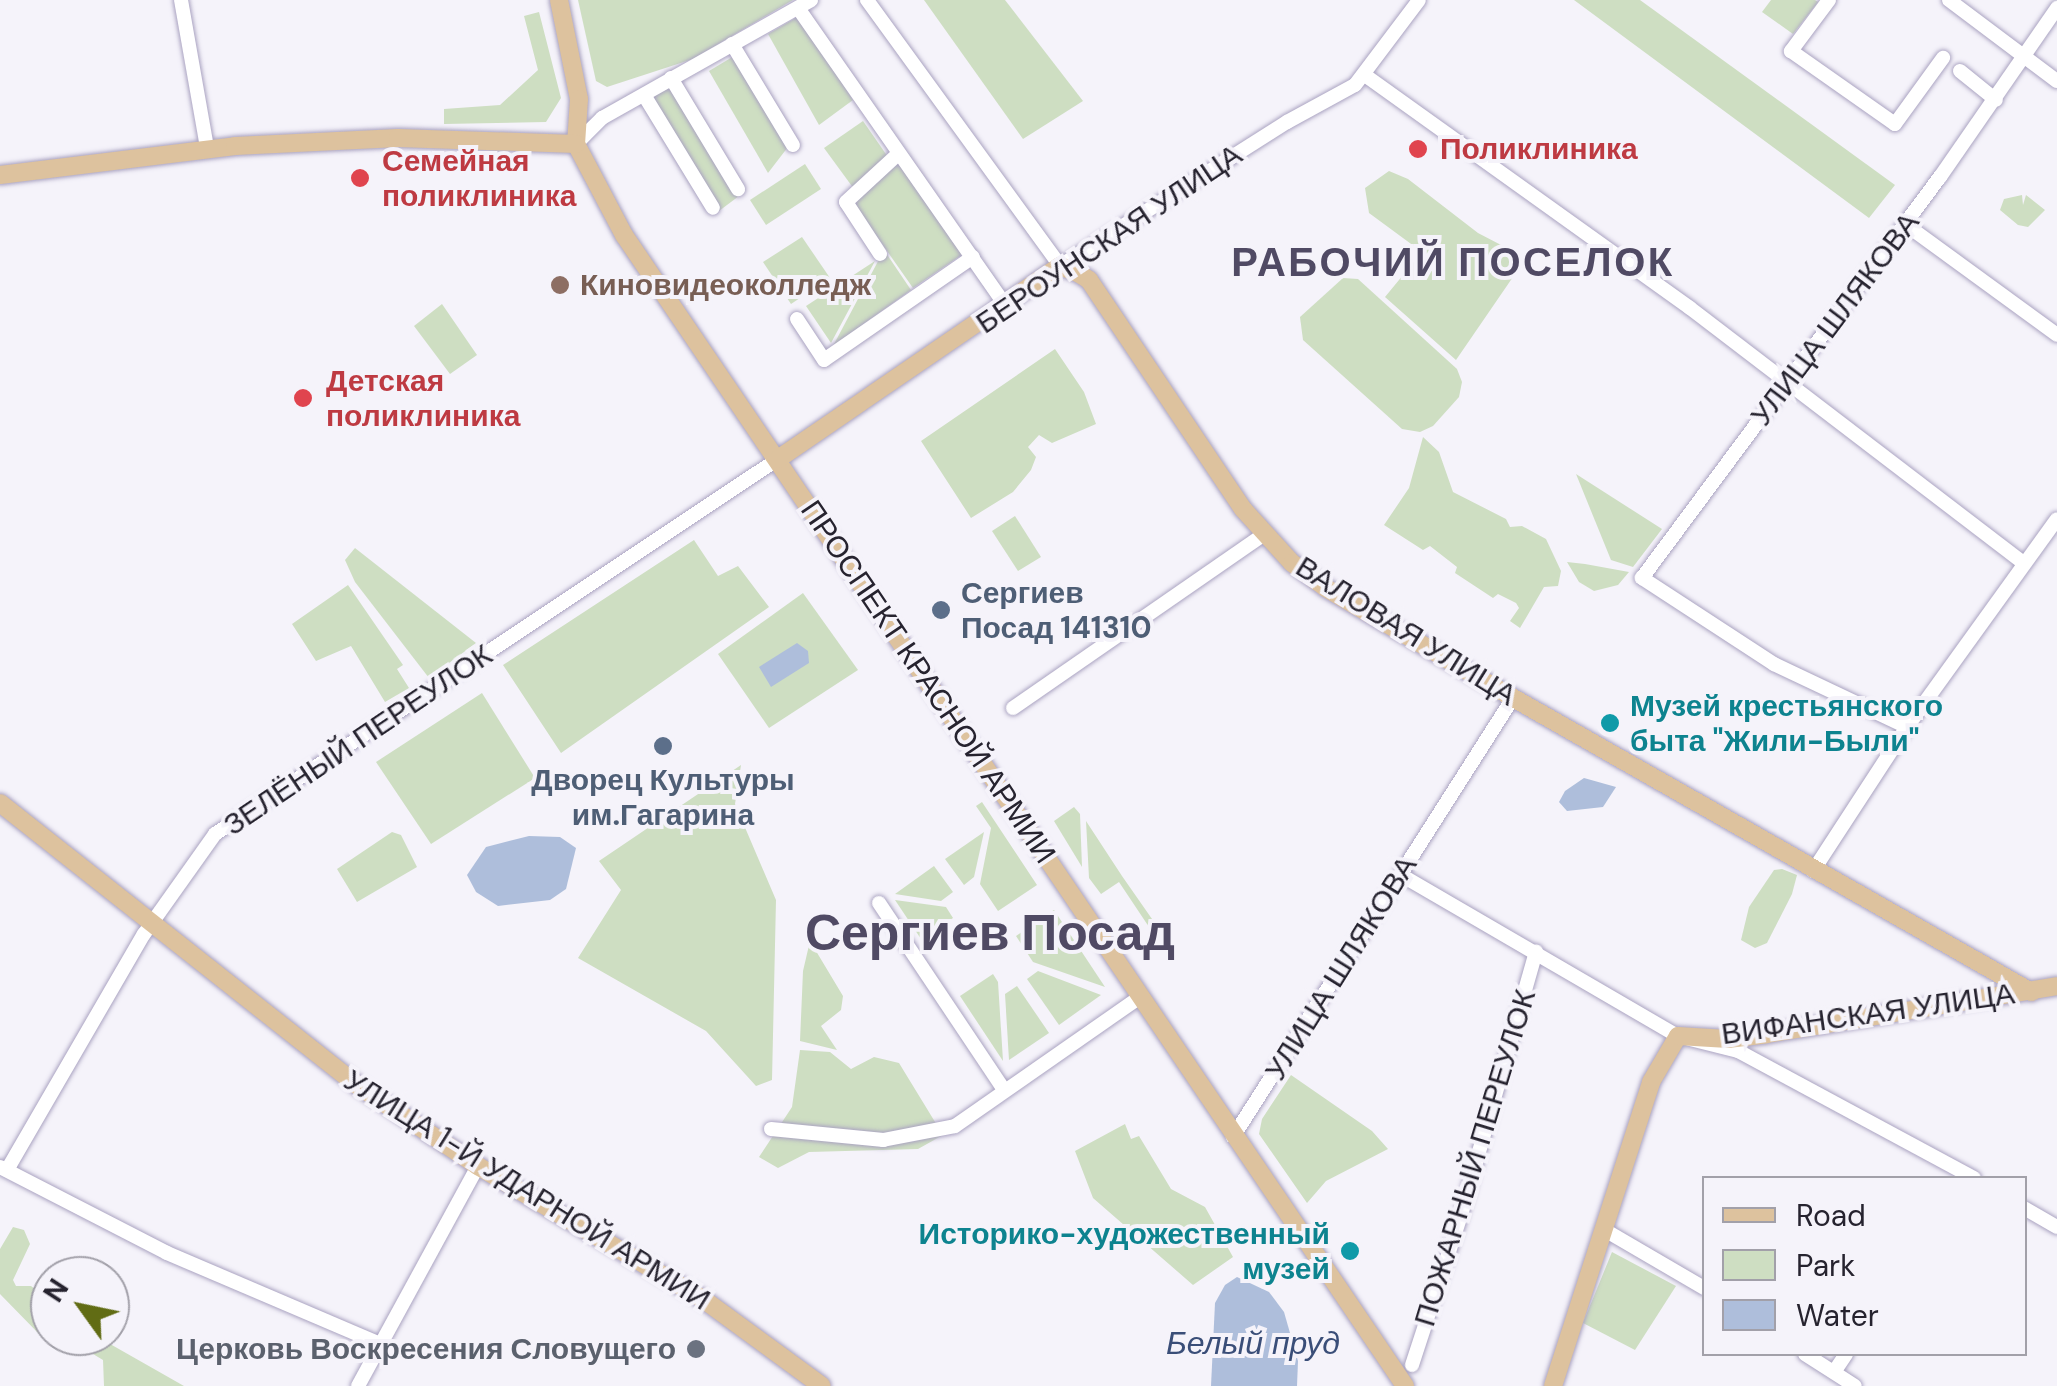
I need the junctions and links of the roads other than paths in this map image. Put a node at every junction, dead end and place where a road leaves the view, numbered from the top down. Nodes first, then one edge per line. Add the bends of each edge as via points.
1 (181, 0) edge
2 (559, 0) edge
3 (867, 0) edge
4 (1419, 0) edge
5 (1829, 0) edge
6 (1949, 0) edge
7 (2048, 0) edge
8 (804, 4) edge
9 (2057, 7) edge
10 (732, 44) junction
11 (2022, 56) junction
12 (1943, 58) dead end
13 (1960, 71) dead end
14 (1366, 76) junction
15 (671, 78) junction
16 (2057, 80) edge
17 (644, 94) junction
18 (1996, 100) junction
19 (576, 144) junction
20 (794, 145) dead end
21 (207, 148) junction
22 (898, 154) junction
23 (0, 174) edge
24 (738, 189) dead end
25 (713, 208) dead end
26 (1905, 224) junction
27 (880, 254) dead end
28 (973, 257) junction
29 (1060, 266) junction
30 (1006, 306) junction
31 (797, 319) dead end
32 (2057, 334) edge
33 (1787, 384) junction
34 (778, 459) junction
35 (2057, 519) edge
36 (1263, 536) junction
37 (2023, 563) junction
38 (1513, 698) junction
39 (1013, 708) dead end
40 (1907, 727) junction
41 (0, 803) edge
42 (1813, 871) junction
43 (1401, 875) junction
44 (879, 903) dead end
45 (150, 924) junction
46 (1536, 951) junction
47 (2057, 986) edge
48 (2031, 992) junction
49 (1140, 997) junction
50 (1678, 1036) junction
51 (1004, 1090) junction
52 (771, 1129) dead end
53 (1233, 1137) junction
54 (478, 1166) junction
55 (3, 1168) edge
56 (1956, 1174) edge
57 (2027, 1210) edge
58 (2057, 1227) edge
59 (1603, 1229) junction
60 (1702, 1287) edge
61 (378, 1344) junction
62 (1808, 1356) edge
63 (1845, 1356) edge
64 (1412, 1364) dead end
65 (1834, 1372) junction
66 (358, 1386) edge
67 (822, 1386) edge
68 (1404, 1386) edge
69 (1552, 1386) edge
70 (1855, 1386) edge

1 - 21 street
2 - 19 main road via 579,99
3 - 29 street, ВАЛОВАЯ УЛИЦА
4 - 14 street, БЕРОУНСКАЯ УЛИЦА
5 - 12 street via 1792,51 1895,124
6 - 11 street
7 - 9 street
8 - 10 street
8 - 22 street
9 - 11 street, УЛИЦА ШЛЯКОВА
10 - 15 street
10 - 20 street
11 - 16 street
11 - 18 street, УЛИЦА ШЛЯКОВА
13 - 18 street
14 - 29 street, БЕРОУНСКАЯ УЛИЦА
14 - 33 street
15 - 17 street
15 - 24 street
17 - 19 street via 602,118
17 - 25 street
18 - 26 street, УЛИЦА ШЛЯКОВА
19 - 21 main road via 398,138
19 - 34 main road, ПРОСПЕКТ КРАСНОЙ АРМИИ via 624,235
21 - 23 main road
22 - 27 street via 846,202
22 - 28 street
26 - 32 street
26 - 33 street, УЛИЦА ШЛЯКОВА
28 - 30 street
28 - 31 street via 824,360
29 - 30 main road, БЕРОУНСКАЯ УЛИЦА
29 - 36 main road, ВАЛОВАЯ УЛИЦА via 1089,280
30 - 34 main road, БЕРОУНСКАЯ УЛИЦА
33 - 37 street
33 - 40 street, УЛИЦА ШЛЯКОВА via 1642,578 1774,664
34 - 45 street, ЗЕЛЁНЫЙ ПЕРЕУЛОК via 215,834
34 - 49 main road, ПРОСПЕКТ КРАСНОЙ АРМИИ
35 - 37 street
36 - 38 main road, ВАЛОВАЯ УЛИЦА via 1326,588
36 - 39 street
37 - 40 street
38 - 42 main road, ВАЛОВАЯ УЛИЦА
38 - 43 street, УЛИЦА ШЛЯКОВА
40 - 42 street
41 - 45 main road, УЛИЦА 1-Й УДАРНОЙ АРМИИ
42 - 48 main road, ВАЛОВАЯ УЛИЦА
43 - 46 street
43 - 53 street, УЛИЦА ШЛЯКОВА
44 - 51 street
45 - 54 main road, УЛИЦА 1-Й УДАРНОЙ АРМИИ via 357,1086
45 - 55 street, ЗЕЛЁНЫЙ ПЕРЕУЛОК
46 - 50 street
46 - 64 street, ПОЖАРНЫЙ ПЕРЕУЛОК
47 - 48 main road, ВИФАНСКАЯ УЛИЦА
48 - 50 main road, ВИФАНСКАЯ УЛИЦА via 1728,1039
49 - 51 street
49 - 53 main road, ПРОСПЕКТ КРАСНОЙ АРМИИ
50 - 56 street via 1738,1050
50 - 59 main road via 1651,1082
51 - 52 street via 955,1126 920,1136 883,1140
53 - 68 main road, ПРОСПЕКТ КРАСНОЙ АРМИИ
54 - 61 street
54 - 67 main road, УЛИЦА 1-Й УДАРНОЙ АРМИИ via 670,1277
55 - 61 street via 167,1253
57 - 58 street
59 - 60 street
59 - 69 main road
61 - 66 street
62 - 65 street
63 - 65 street
65 - 70 street

